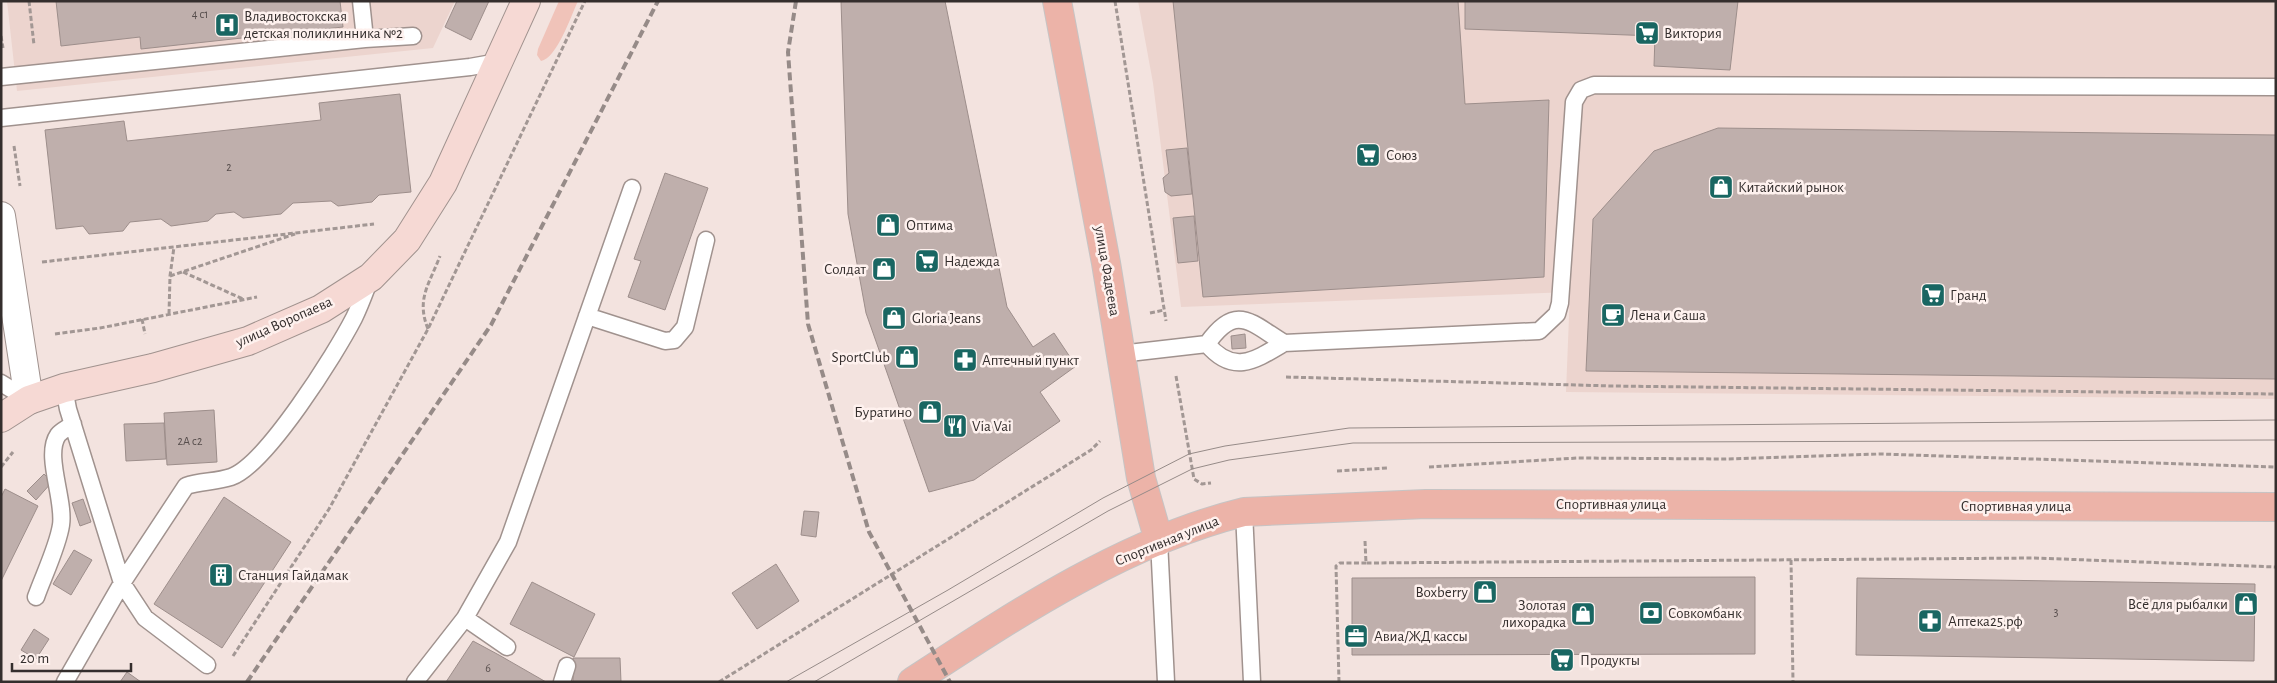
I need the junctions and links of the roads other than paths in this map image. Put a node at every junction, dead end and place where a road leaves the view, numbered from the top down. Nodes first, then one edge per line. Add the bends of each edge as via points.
1 (361, 1) edge
2 (526, 1) edge
3 (1056, 1) edge
4 (413, 36) dead end
5 (365, 40) junction
6 (498, 62) junction
7 (1, 77) edge
8 (2276, 87) edge
9 (6, 118) edge
10 (632, 188) dead end
11 (1, 216) edge
12 (706, 240) dead end
13 (371, 277) junction
14 (588, 316) junction
15 (1284, 343) junction
16 (1207, 344) junction
17 (1120, 354) junction
18 (1, 383) edge
19 (64, 388) junction
20 (29, 400) junction
21 (1, 418) edge
22 (73, 424) junction
23 (2276, 507) edge
24 (1244, 512) junction
25 (1159, 541) junction
26 (122, 583) junction
27 (36, 597) dead end
28 (465, 618) junction
29 (507, 647) dead end
30 (207, 665) dead end
31 (66, 682) edge
32 (415, 682) edge
33 (912, 682) edge
34 (1166, 682) edge
35 (1252, 682) edge

1 - 5 lane
2 - 6 main road, улица Воропаева
3 - 17 main road, улица Фадеева via 1082,130
4 - 5 lane
5 - 7 lane
6 - 9 lane
6 - 13 main road, улица Воропаева via 443,183 408,240
8 - 15 lane via 1594,85 1581,90 1574,102 1560,303 1557,314 1539,331
10 - 14 lane
11 - 20 street
12 - 14 lane via 685,327 674,340 665,341
13 - 19 main road, улица Воропаева via 321,308 248,341 153,368
13 - 26 lane via 335,351 271,442 256,459 232,477 186,486
14 - 28 lane via 508,542
15 - 16 lane via 1258,358 1232,363 1217,356
15 - 16 lane via 1245,320 1224,324
16 - 17 lane
17 - 25 main road, улица Фадеева via 1141,478
18 - 20 lane
19 - 20 main road, улица Воропаева
19 - 22 lane
20 - 21 main road, улица Воропаева
22 - 26 lane
22 - 27 lane via 58,434 53,445 61,496 61,526
23 - 24 main road, Спортивная улица via 1436,504
24 - 25 main road, Спортивная улица
24 - 35 lane
25 - 33 main road, Спортивная улица via 1080,579 977,639
25 - 34 lane
26 - 30 lane via 145,618
26 - 31 lane
28 - 29 lane
28 - 32 lane

